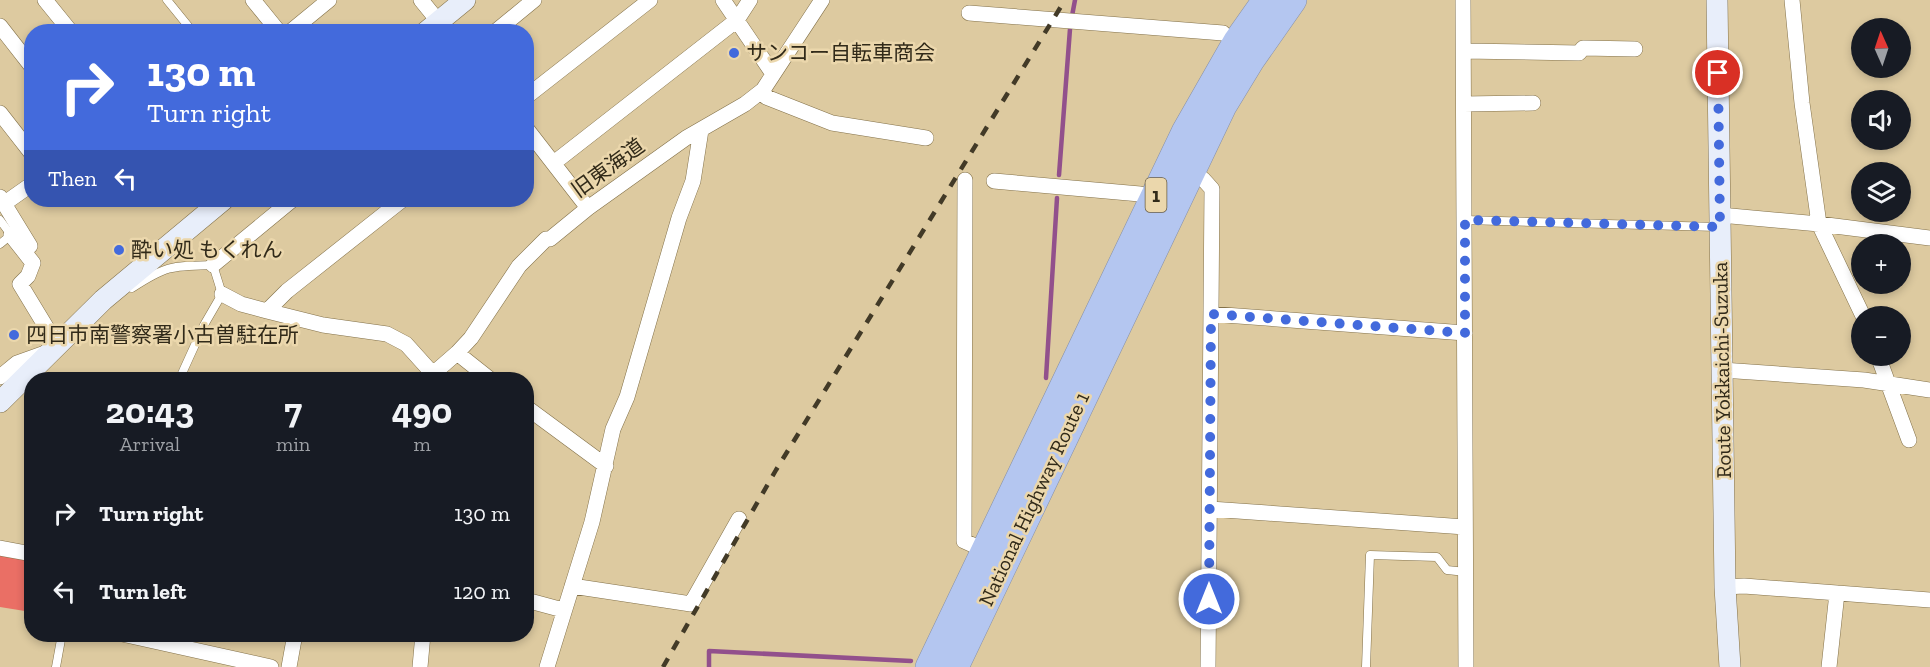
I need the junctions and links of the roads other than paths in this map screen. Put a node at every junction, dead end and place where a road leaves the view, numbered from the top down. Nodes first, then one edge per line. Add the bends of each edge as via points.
1 (45, 0) edge
2 (167, 0) edge
3 (253, 0) edge
4 (329, 0) edge
5 (420, 0) edge
6 (465, 0) edge
7 (534, 0) edge
8 (650, 0) edge
9 (723, 0) edge
10 (750, 0) edge
11 (822, 0) edge
12 (1246, 0) edge
13 (1266, 0) edge
14 (1293, 0) edge
15 (1313, 0) edge
16 (1463, 0) edge
17 (1717, 0) edge
18 (1792, 0) edge
19 (969, 13) dead end
20 (737, 20) junction
21 (64, 24) edge
22 (186, 24) edge
23 (272, 24) edge
24 (300, 24) edge
25 (435, 24) edge
26 (441, 24) edge
27 (505, 24) edge
28 (0, 26) edge
29 (1223, 33) junction
30 (1635, 49) dead end
31 (1464, 51) junction
32 (24, 57) edge
33 (773, 74) junction
34 (763, 90) junction
35 (534, 91) edge
36 (1464, 104) junction
37 (1533, 104) dead end
38 (0, 113) edge
39 (701, 130) junction
40 (534, 137) edge
41 (926, 138) dead end
42 (24, 140) edge
43 (555, 162) junction
44 (1203, 179) junction
45 (965, 180) dead end
46 (994, 181) dead end
47 (24, 188) edge
48 (1140, 194) junction
49 (2, 200) edge
50 (214, 207) edge
51 (284, 207) edge
52 (393, 207) edge
53 (588, 208) junction
54 (0, 220) edge
55 (1465, 220) junction
56 (1720, 221) junction
57 (1819, 224) junction
58 (1930, 238) edge
59 (6, 239) edge
60 (42, 266) dead end
61 (213, 266) junction
62 (222, 294) junction
63 (103, 300) junction
64 (1858, 306) edge
65 (267, 311) junction
66 (1211, 314) junction
67 (1113, 331) junction
68 (1465, 333) junction
69 (54, 348) junction
70 (457, 353) junction
71 (1882, 366) edge
72 (1722, 370) junction
73 (30, 372) edge
74 (183, 372) edge
75 (426, 372) edge
76 (436, 372) edge
77 (481, 372) edge
78 (0, 377) edge
79 (24, 378) edge
80 (1890, 386) junction
81 (1930, 390) edge
82 (1059, 399) junction
83 (0, 402) edge
84 (534, 413) edge
85 (1909, 440) dead end
86 (606, 466) junction
87 (1210, 508) junction
88 (739, 519) dead end
89 (1465, 527) junction
90 (0, 548) edge
91 (984, 550) junction
92 (24, 552) edge
93 (1466, 572) junction
94 (572, 586) junction
95 (1725, 587) junction
96 (1837, 593) junction
97 (1930, 600) edge
98 (534, 602) edge
99 (563, 610) junction
100 (61, 642) edge
101 (158, 642) edge
102 (294, 642) edge
103 (422, 642) edge
104 (56, 667) edge
105 (272, 667) edge
106 (290, 667) edge
107 (420, 667) edge
108 (547, 667) edge
109 (929, 667) edge
110 (955, 667) edge
111 (1208, 667) edge
112 (1366, 667) edge
113 (1466, 667) edge
114 (1730, 667) edge
115 (1829, 667) edge

1 - 21 street
2 - 22 lane
3 - 23 street
4 - 24 street
5 - 25 street
6 - 26 main road
7 - 27 street
8 - 35 street
9 - 20 street
10 - 20 street
11 - 33 street, 旧東海道
12 - 29 highway, 1
13 - 82 highway, 1 via 1237,41 1185,132
14 - 67 highway, 1 via 1223,106
15 - 44 highway, 1 via 1276,50
16 - 31 street
17 - 56 main road, Route Yokkaichi-Suzuka
18 - 57 street
19 - 29 street
20 - 33 street
20 - 43 street
28 - 32 street
29 - 48 highway, 1 via 1194,82
30 - 31 street via 1583,48 1579,53
31 - 36 street
33 - 34 street, 旧東海道
34 - 39 street, 旧東海道
34 - 41 street via 766,97 832,123
36 - 37 street
36 - 55 street
38 - 42 street
39 - 53 street, 旧東海道
39 - 86 street via 693,181 627,397 613,429
40 - 43 street
43 - 53 street
44 - 66 street via 1212,189
44 - 67 highway, 1 via 1127,324
45 - 91 street via 964,541
46 - 48 street
47 - 49 street
48 - 82 highway, 1 via 1058,383
49 - 60 street
50 - 63 main road
51 - 61 street
52 - 65 street
53 - 70 street, 旧東海道 via 546,239 519,266
54 - 59 lane
55 - 56 lane
55 - 68 street
56 - 57 street
56 - 72 main road, Route Yokkaichi-Suzuka
57 - 58 street
57 - 64 street
59 - 69 street via 33,263 20,284
61 - 62 lane
61 - 63 lane via 160,270 129,290
62 - 65 street
62 - 74 lane
63 - 69 main road
65 - 75 street via 323,325 387,334 406,344
66 - 68 street
66 - 87 street
67 - 110 highway, National Highway Route 1 / 1
68 - 89 street
69 - 73 main road
69 - 78 street via 17,363
70 - 76 street, 旧東海道
70 - 77 street
71 - 80 street
72 - 80 street
72 - 95 main road, Route Yokkaichi-Suzuka
79 - 83 main road
80 - 81 street
80 - 85 street
82 - 91 highway, National Highway Route 1 / 1
84 - 86 street
86 - 94 street
87 - 89 street
87 - 111 street
88 - 94 street via 691,604
89 - 93 street
90 - 92 street
91 - 109 highway, National Highway Route 1 / 1
93 - 112 lane via 1447,570 1437,557 1370,555
93 - 113 street
94 - 99 street
95 - 96 street
95 - 114 main road, Route Yokkaichi-Suzuka
96 - 97 street
96 - 115 street
98 - 99 street
99 - 108 street
100 - 104 lane
101 - 105 street
102 - 106 street
103 - 107 street

